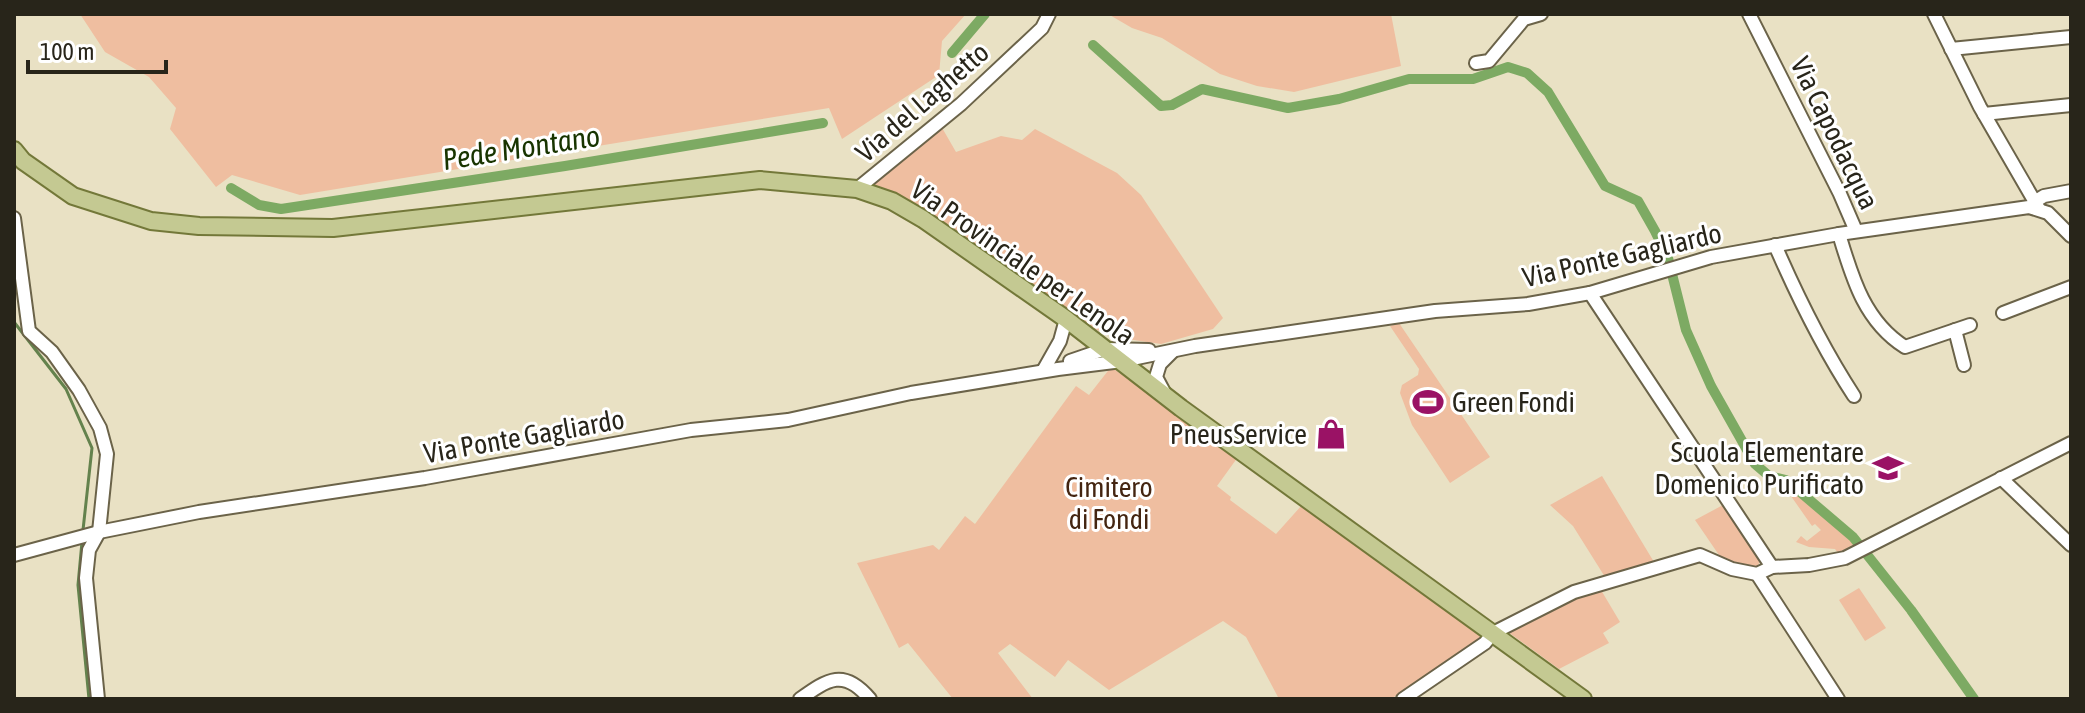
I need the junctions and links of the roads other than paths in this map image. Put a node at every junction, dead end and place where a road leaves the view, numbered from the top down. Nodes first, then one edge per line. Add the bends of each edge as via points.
1 (1049, 14) edge
2 (1541, 14) edge
3 (1749, 14) edge
4 (1934, 14) edge
5 (2071, 37) edge
6 (1951, 49) junction
7 (1476, 63) dead end
8 (2071, 105) edge
9 (1984, 114) junction
10 (16, 158) edge
11 (857, 189) junction
12 (2071, 191) edge
13 (2037, 206) junction
14 (14, 218) edge
15 (1856, 231) junction
16 (1839, 234) junction
17 (2071, 236) edge
18 (1775, 245) junction
19 (2071, 287) edge
20 (1590, 293) junction
21 (2003, 313) dead end
22 (1066, 319) junction
23 (1970, 325) dead end
24 (1955, 330) junction
25 (1105, 349) junction
26 (1173, 351) junction
27 (1122, 361) junction
28 (1964, 365) dead end
29 (1043, 371) junction
30 (1165, 395) junction
31 (1854, 396) dead end
32 (2071, 443) edge
33 (2001, 478) junction
34 (93, 533) junction
35 (2071, 545) edge
36 (14, 555) edge
37 (1772, 567) junction
38 (1757, 574) junction
39 (1493, 633) junction
40 (98, 699) edge
41 (800, 699) edge
42 (870, 699) edge
43 (1403, 699) edge
44 (1583, 699) edge
45 (1838, 699) edge

1 - 11 street, Via del Laghetto via 1042,28 961,104
2 - 7 street via 1524,19 1489,61
3 - 15 street, Via Capodacqua
4 - 6 street
5 - 6 street
6 - 9 street
8 - 9 street
9 - 13 street
10 - 11 main road, Via Provinciale per Lenola via 73,196 151,221 199,226 333,228 760,180
11 - 22 main road, Via Provinciale per Lenola via 923,219
12 - 13 street, Via Ponte Gagliardo via 2044,196
13 - 15 street, Via Ponte Gagliardo
13 - 17 street
14 - 34 street via 29,331 79,390 100,428 107,454
15 - 16 street, Via Ponte Gagliardo
16 - 18 street, Via Ponte Gagliardo
16 - 24 street via 1863,303 1888,337 1905,347
18 - 20 street, Via Ponte Gagliardo via 1675,266
18 - 31 street via 1802,308
19 - 21 street
20 - 26 street, Via Ponte Gagliardo
20 - 37 street
22 - 25 main road, Via Provinciale per Lenola
22 - 29 street
23 - 24 street
24 - 28 street
25 - 26 street, Via Ponte Gagliardo
25 - 27 main road, Via Provinciale per Lenola
25 - 29 street, Via Ponte Gagliardo
26 - 27 street, Via Ponte Gagliardo
26 - 30 street via 1156,377
27 - 29 street, Via Ponte Gagliardo
27 - 30 main road, Via Provinciale per Lenola
29 - 34 street, Via Ponte Gagliardo via 788,420 691,430
30 - 39 main road, Via Provinciale per Lenola
32 - 33 street
33 - 35 street
33 - 37 street via 1845,558
34 - 36 street, Via Ponte Gagliardo
34 - 40 street via 86,578
37 - 38 street
38 - 39 street via 1700,555 1574,592
38 - 45 street
39 - 43 street
39 - 44 main road, Via Provinciale per Lenola
41 - 42 street via 831,678 845,679

